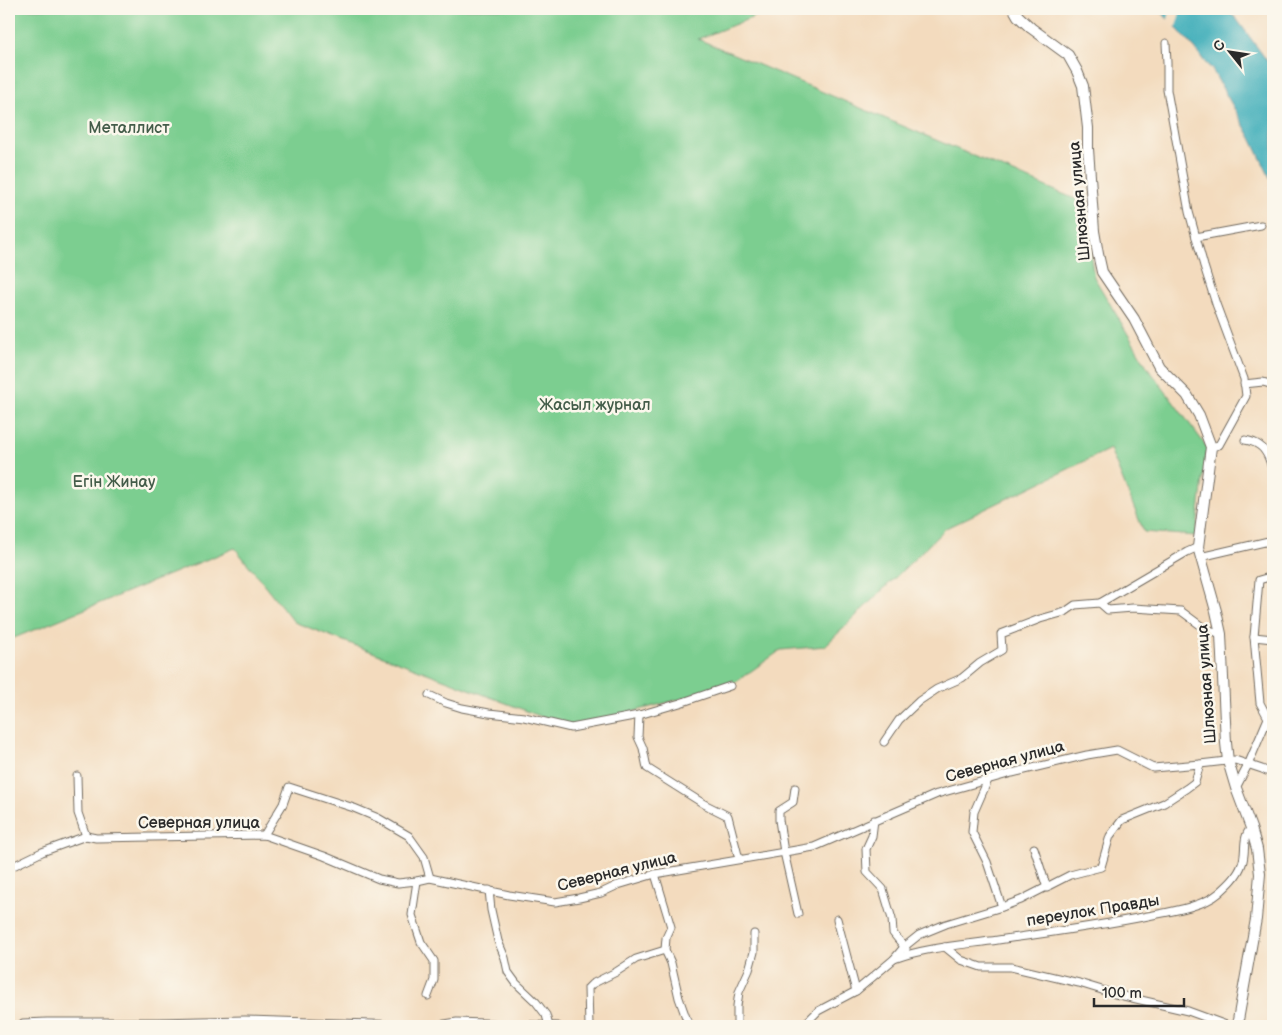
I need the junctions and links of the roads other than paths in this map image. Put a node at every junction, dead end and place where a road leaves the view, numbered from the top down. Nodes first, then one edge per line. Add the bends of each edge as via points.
1 (1014, 9) edge
2 (1166, 43) dead end
3 (1261, 225) dead end
4 (1196, 238) junction
5 (1244, 384) junction
6 (1273, 385) edge
7 (1245, 440) dead end
8 (1211, 447) junction
9 (1273, 473) edge
10 (1273, 540) edge
11 (1199, 552) junction
12 (1273, 576) edge
13 (1100, 603) junction
14 (1221, 634) junction
15 (1254, 637) junction
16 (1273, 639) edge
17 (730, 686) dead end
18 (429, 695) dead end
19 (639, 715) junction
20 (1271, 716) edge
21 (884, 742) dead end
22 (1228, 761) junction
23 (1200, 764) junction
24 (1248, 764) junction
25 (1273, 774) edge
26 (77, 776) dead end
27 (988, 780) junction
28 (796, 788) dead end
29 (1236, 788) junction
30 (874, 820) junction
31 (1250, 828) junction
32 (264, 835) junction
33 (86, 836) junction
34 (1034, 848) dead end
35 (784, 852) junction
36 (739, 859) junction
37 (9, 868) edge
38 (654, 874) junction
39 (430, 878) junction
40 (417, 881) junction
41 (1047, 888) junction
42 (489, 890) junction
43 (1002, 907) junction
44 (798, 914) dead end
45 (837, 919) dead end
46 (754, 934) dead end
47 (946, 946) junction
48 (904, 947) junction
49 (665, 950) junction
50 (910, 953) junction
51 (894, 959) junction
52 (856, 991) junction
53 (428, 996) dead end
54 (247, 1023) edge
55 (47, 1024) edge
56 (20, 1026) edge
57 (433, 1026) edge
58 (549, 1026) edge
59 (558, 1026) edge
60 (589, 1026) edge
61 (690, 1026) edge
62 (737, 1026) edge
63 (803, 1026) edge
64 (1229, 1026) edge
65 (1237, 1026) edge

1 - 8 street, Шлюзная улица via 1031,28 1068,55 1084,86 1094,232 1102,272 1134,319 1159,367 1187,395 1200,415
2 - 4 street via 1167,90
3 - 4 street
4 - 5 street
5 - 6 street via 1263,382
5 - 8 street via 1246,396 1219,445
7 - 9 street via 1265,450
8 - 11 street, Шлюзная улица
10 - 11 street
11 - 13 street via 1186,552
11 - 14 street, Шлюзная улица
12 - 15 street via 1259,580
13 - 14 street via 1108,610 1181,611 1204,628
13 - 21 street via 1075,605 1065,612 1001,634 1002,650 962,678 919,701 899,720
14 - 22 street, Шлюзная улица
15 - 16 street
15 - 20 street via 1260,703
17 - 19 street
18 - 19 street via 462,708 571,728
19 - 36 street via 638,737 647,768 728,816
20 - 24 street
22 - 23 street, Северная улица
22 - 24 street, Шлюзная улица
22 - 29 street
23 - 27 street, Северная улица via 1153,768 1117,750
23 - 41 street via 1195,782 1188,788 1164,803 1122,820 1110,836 1101,867 1070,875
24 - 25 street, Шлюзная улица
24 - 29 street
26 - 33 street via 78,813
27 - 30 street, Северная улица via 937,794
27 - 43 street via 974,812 972,832 987,862
28 - 35 street via 793,802 779,811
29 - 31 street
30 - 35 street, Северная улица via 814,847
30 - 48 street via 866,849 867,872 883,890 893,933
31 - 47 street, переулок Правды via 1246,833 1243,863 1233,880 1208,901 1100,926
31 - 65 street via 1257,849 1259,897
32 - 33 street, Северная улица
32 - 39 street via 283,804 289,787 354,808 410,836 424,857
32 - 40 street, Северная улица via 379,879 398,883
33 - 37 street, Северная улица
34 - 41 street
35 - 36 street, Северная улица
35 - 44 street
36 - 38 street, Северная улица
38 - 42 street, Северная улица via 601,893 555,902
38 - 49 street via 671,927
39 - 40 street, Северная улица
39 - 42 street, Северная улица
40 - 53 street via 412,915 421,942 434,961 434,980
41 - 43 street
42 - 58 street via 491,910 508,972 546,1015
43 - 48 street via 919,935
45 - 52 street
46 - 62 street via 754,952 739,992
47 - 50 street, переулок Правды
47 - 64 street via 961,960 981,967 1011,968 1079,983 1188,1011
48 - 50 street
48 - 51 street
49 - 60 street via 636,959 592,984 588,988
49 - 61 street
50 - 51 street, переулок Правды
51 - 52 street
52 - 63 street via 818,1011
54 - 55 street
54 - 57 street
55 - 56 street via 23,1023
57 - 58 street via 457,1022
58 - 59 street

